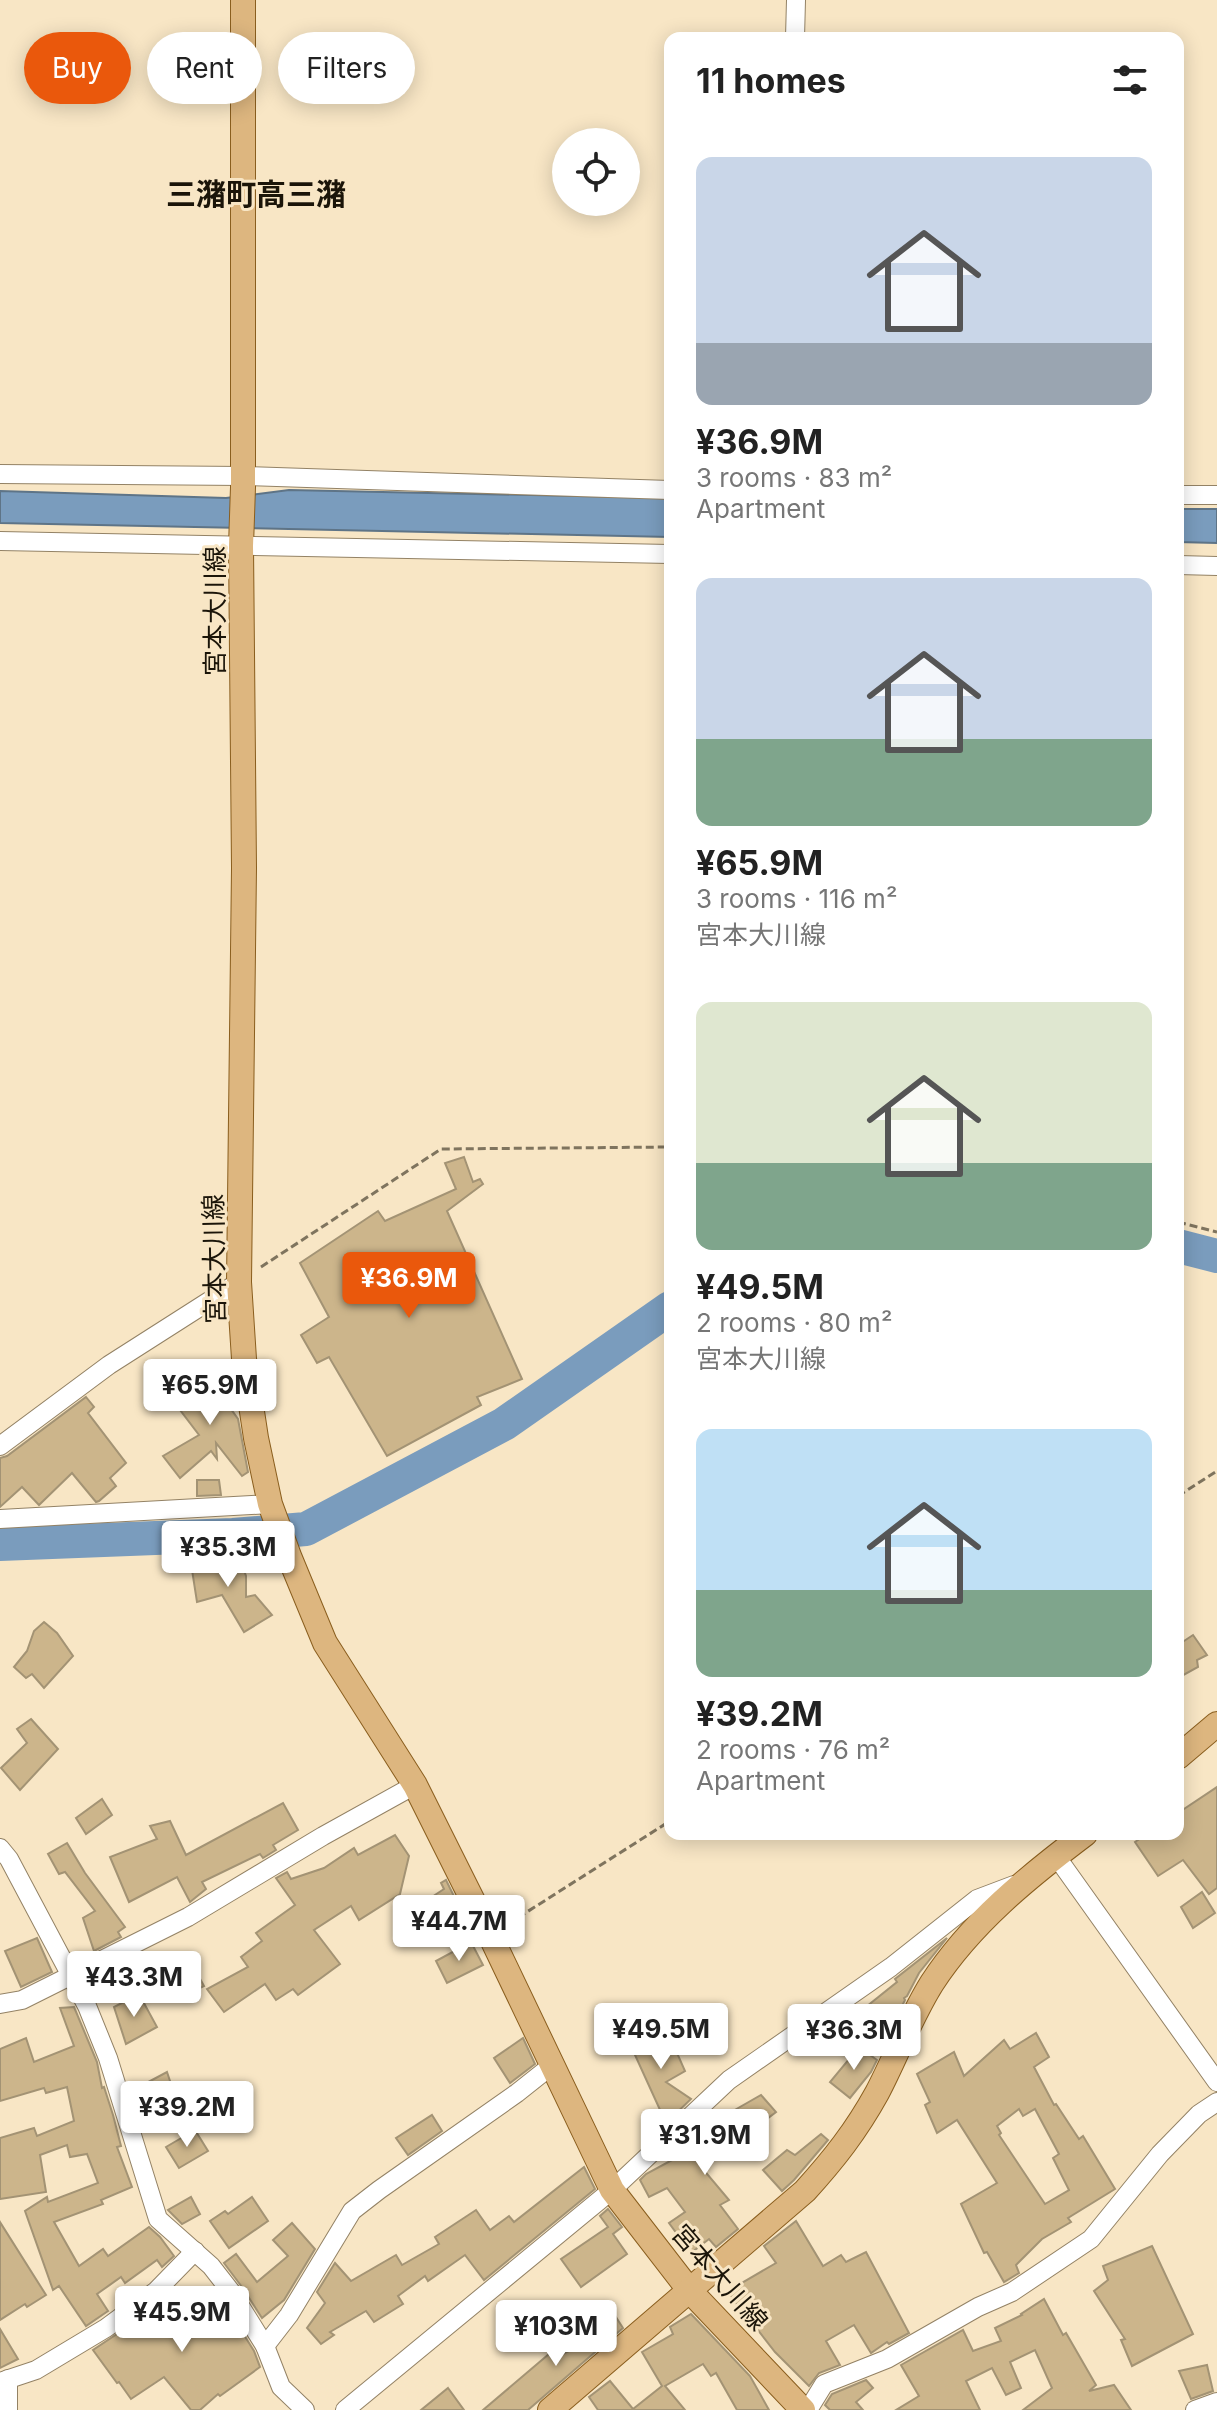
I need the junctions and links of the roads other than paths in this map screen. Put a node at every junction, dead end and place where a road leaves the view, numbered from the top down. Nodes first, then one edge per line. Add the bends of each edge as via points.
1 (243, 0) edge
2 (796, 0) edge
3 (795, 32) edge
4 (0, 474) edge
5 (243, 482) junction
6 (664, 490) edge
7 (1184, 495) edge
8 (1217, 495) edge
9 (241, 539) junction
10 (0, 541) edge
11 (664, 554) edge
12 (1184, 565) edge
13 (1217, 566) edge
14 (239, 1282) junction
15 (0, 1446) edge
16 (272, 1510) junction
17 (0, 1519) edge
18 (1217, 1724) edge
19 (1184, 1752) edge
20 (415, 1785) junction
21 (1077, 1840) edge
22 (0, 1848) edge
23 (1056, 1856) junction
24 (1024, 1881) junction
25 (70, 1976) junction
26 (0, 2004) edge
27 (551, 2066) junction
28 (1217, 2082) edge
29 (1217, 2102) edge
30 (612, 2190) junction
31 (195, 2251) junction
32 (690, 2291) junction
33 (265, 2346) junction
34 (4, 2380) edge
35 (8, 2410) edge
36 (305, 2410) edge
37 (345, 2410) edge
38 (550, 2410) edge
39 (805, 2410) edge

1 - 5 main road, 宮本大川線
2 - 3 street
4 - 5 street
5 - 6 street
5 - 9 main road, 宮本大川線
7 - 8 street
9 - 10 street
9 - 11 street
9 - 14 main road, 宮本大川線
12 - 13 street
14 - 15 street via 109,1365
14 - 16 main road, 宮本大川線 via 244,1359
16 - 17 street
16 - 20 main road, 宮本大川線 via 325,1643
18 - 19 main road
20 - 25 street via 188,1917
20 - 27 main road, 宮本大川線
21 - 23 main road
22 - 25 street
23 - 24 main road
23 - 28 street
24 - 30 street via 977,1899 891,1967 729,2080
24 - 32 main road via 969,1935 932,1984 840,2153 805,2191
25 - 26 street via 22,2000
25 - 31 street via 108,2058 158,2219
27 - 30 main road, 宮本大川線
27 - 33 street via 352,2211
29 - 39 street via 1160,2154 1091,2239 1012,2292 887,2359 824,2384
30 - 32 main road, 宮本大川線
30 - 37 street
31 - 33 street via 232,2293
31 - 34 street via 156,2291 106,2328 36,2370
32 - 38 main road
32 - 39 main road, 宮本大川線
33 - 36 street via 281,2387
34 - 35 street

